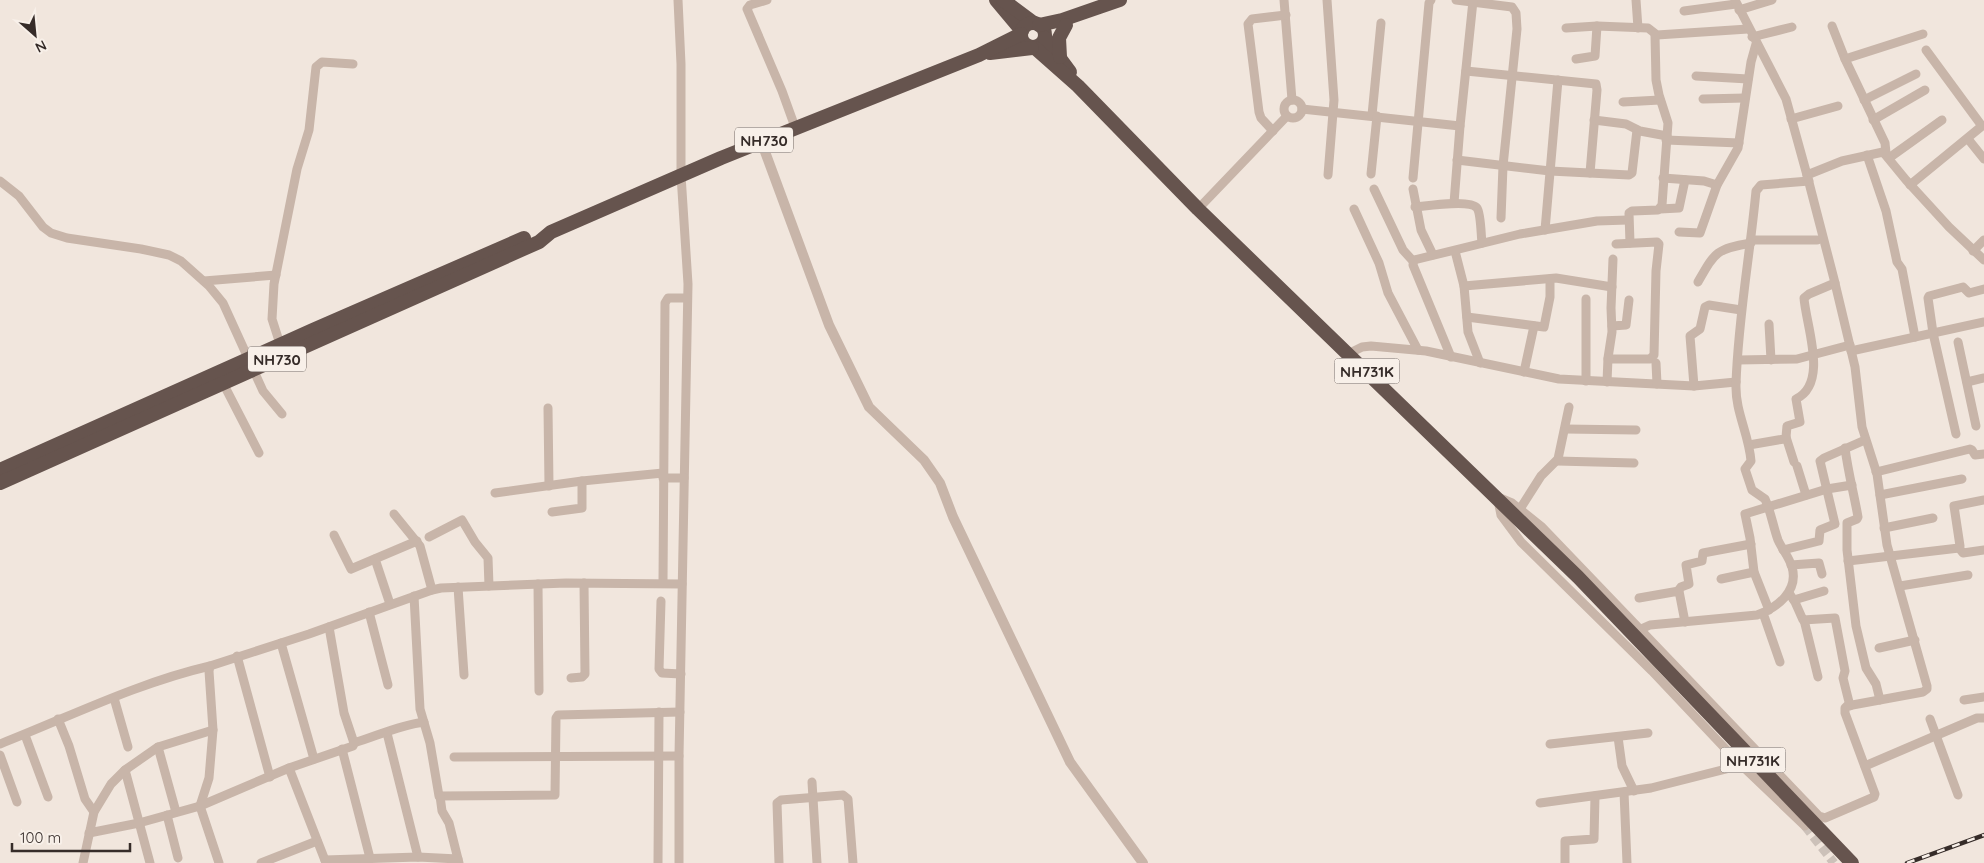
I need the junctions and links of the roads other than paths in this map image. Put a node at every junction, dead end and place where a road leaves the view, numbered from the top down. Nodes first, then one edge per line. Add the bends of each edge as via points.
1 (678, 0) edge
2 (767, 0) edge
3 (996, 0) edge
4 (1003, 0) edge
5 (1120, 0) edge
6 (1284, 0) edge
7 (1327, 0) edge
8 (1431, 0) edge
9 (1456, 0) edge
10 (1636, 0) edge
11 (1772, 0) edge
12 (1473, 1) edge
13 (1737, 5) edge
14 (1100, 8) junction
15 (1684, 11) dead end
16 (1286, 15) junction
17 (1381, 23) dead end
18 (1066, 25) junction
19 (1597, 26) junction
20 (1832, 26) dead end
21 (1792, 27) dead end
22 (1566, 28) dead end
23 (1638, 28) junction
24 (1748, 29) junction
25 (1021, 33) junction
26 (1923, 34) dead end
27 (1655, 35) junction
28 (1038, 36) junction
29 (1754, 40) junction
30 (1926, 50) dead end
31 (979, 55) junction
32 (1060, 57) junction
33 (1576, 59) dead end
34 (1845, 59) junction
35 (352, 64) dead end
36 (1466, 71) junction
37 (1916, 74) dead end
38 (1513, 76) junction
39 (1696, 76) dead end
40 (1748, 79) junction
41 (1558, 80) junction
42 (1078, 86) junction
43 (1925, 90) dead end
44 (1746, 98) junction
45 (1703, 99) dead end
46 (1292, 100) junction
47 (1660, 100) junction
48 (1864, 100) junction
49 (1623, 102) dead end
50 (1838, 106) dead end
51 (1302, 109) junction
52 (1332, 111) junction
53 (1287, 116) junction
54 (1374, 116) junction
55 (1791, 119) junction
56 (1594, 120) junction
57 (1873, 120) junction
58 (1942, 120) dead end
59 (1418, 121) junction
60 (1460, 126) junction
61 (795, 127) junction
62 (1637, 130) junction
63 (1273, 131) junction
64 (770, 137) junction
65 (1667, 138) junction
66 (1968, 139) junction
67 (1739, 143) junction
68 (747, 147) junction
69 (1867, 155) junction
70 (1888, 155) junction
71 (1984, 159) edge
72 (1457, 160) junction
73 (1503, 166) junction
74 (770, 168) junction
75 (1550, 171) junction
76 (1590, 173) junction
77 (1371, 174) dead end
78 (1328, 175) dead end
79 (681, 176) junction
80 (1414, 178) dead end
81 (1663, 178) junction
82 (1808, 178) junction
83 (1685, 180) junction
84 (0, 182) edge
85 (1717, 185) junction
86 (1910, 185) junction
87 (1374, 188) dead end
88 (1412, 189) dead end
89 (1454, 203) junction
90 (1415, 207) junction
91 (1198, 209) junction
92 (1354, 209) dead end
93 (1660, 209) junction
94 (1501, 218) dead end
95 (1628, 220) junction
96 (1545, 230) junction
97 (552, 232) junction
98 (1679, 232) dead end
99 (1817, 240) dead end
100 (1984, 240) edge
101 (1751, 242) junction
102 (1482, 243) junction
103 (1630, 243) junction
104 (1616, 244) dead end
105 (1455, 251) junction
106 (1974, 251) junction
107 (1433, 255) junction
108 (1613, 259) dead end
109 (1984, 260) edge
110 (1413, 261) junction
111 (276, 275) junction
112 (1550, 279) junction
113 (204, 281) junction
114 (1698, 282) dead end
115 (1835, 283) junction
116 (1464, 286) junction
117 (1612, 287) junction
118 (1984, 289) edge
119 (688, 298) junction
120 (1586, 299) dead end
121 (1629, 300) dead end
122 (1741, 310) junction
123 (1467, 317) junction
124 (1984, 322) edge
125 (1769, 324) dead end
126 (1534, 326) junction
127 (1612, 326) junction
128 (1933, 333) junction
129 (1915, 337) junction
130 (1958, 342) dead end
131 (280, 344) junction
132 (1850, 348) junction
133 (1418, 350) junction
134 (1348, 354) junction
135 (1814, 355) junction
136 (1452, 357) junction
137 (1608, 360) junction
138 (1738, 360) junction
139 (1771, 360) junction
140 (1480, 363) junction
141 (1656, 363) dead end
142 (251, 364) junction
143 (1524, 372) junction
144 (1984, 378) edge
145 (1586, 381) junction
146 (1607, 382) junction
147 (1736, 382) junction
148 (1967, 382) junction
149 (224, 383) junction
150 (1657, 384) junction
151 (1694, 386) junction
152 (1569, 407) dead end
153 (548, 408) dead end
154 (282, 414) dead end
155 (1976, 426) dead end
156 (1565, 429) junction
157 (1636, 430) dead end
158 (1956, 434) dead end
159 (1786, 437) junction
160 (1865, 440) junction
161 (1749, 445) junction
162 (1845, 448) junction
163 (260, 453) dead end
164 (1984, 454) edge
165 (1557, 461) junction
166 (1634, 463) dead end
167 (0, 470) edge
168 (1876, 472) junction
169 (663, 476) junction
170 (684, 478) junction
171 (1962, 479) dead end
172 (582, 481) junction
173 (0, 483) edge
174 (1852, 485) junction
175 (549, 486) junction
176 (1827, 489) junction
177 (495, 493) dead end
178 (1806, 495) junction
179 (1880, 496) junction
180 (1497, 498) junction
181 (1984, 500) edge
182 (1768, 506) junction
183 (1520, 509) junction
184 (552, 512) dead end
185 (394, 514) dead end
186 (1933, 518) dead end
187 (1884, 528) junction
188 (334, 535) dead end
189 (429, 537) dead end
190 (417, 541) junction
191 (1751, 544) junction
192 (1959, 548) junction
193 (1783, 550) junction
194 (1984, 550) edge
195 (1891, 556) junction
196 (376, 559) junction
197 (1848, 561) junction
198 (1791, 565) junction
199 (1754, 572) junction
200 (1822, 574) dead end
201 (1968, 575) dead end
202 (1721, 579) dead end
203 (584, 583) junction
204 (663, 583) junction
205 (538, 584) junction
206 (682, 584) junction
207 (489, 586) junction
208 (1900, 586) junction
209 (458, 587) junction
210 (432, 590) junction
211 (1678, 591) junction
212 (1824, 591) dead end
213 (414, 596) junction
214 (1791, 596) junction
215 (1639, 598) dead end
216 (661, 601) dead end
217 (390, 604) junction
218 (1766, 611) junction
219 (369, 612) junction
220 (1804, 620) junction
221 (1685, 622) junction
222 (329, 627) junction
223 (1641, 629) junction
224 (1915, 640) junction
225 (280, 643) junction
226 (1879, 648) dead end
227 (237, 656) junction
228 (1780, 662) dead end
229 (210, 666) junction
230 (681, 674) junction
231 (464, 675) dead end
232 (571, 678) dead end
233 (1818, 678) dead end
234 (388, 685) dead end
235 (539, 691) dead end
236 (1984, 697) edge
237 (114, 698) junction
238 (1880, 700) junction
239 (1964, 700) dead end
240 (1850, 706) junction
241 (659, 712) junction
242 (680, 712) junction
243 (1984, 718) edge
244 (58, 719) junction
245 (1930, 719) dead end
246 (424, 722) junction
247 (213, 730) junction
248 (387, 733) junction
249 (1648, 733) dead end
250 (25, 734) junction
251 (1937, 736) junction
252 (1618, 737) junction
253 (354, 743) junction
254 (0, 744) edge
255 (1550, 744) dead end
256 (128, 747) dead end
257 (158, 747) junction
258 (342, 749) junction
259 (0, 755) edge
260 (454, 756) dead end
261 (658, 756) junction
262 (680, 756) junction
263 (555, 758) junction
264 (314, 759) junction
265 (1742, 765) junction
266 (1864, 766) junction
267 (289, 768) junction
268 (125, 770) junction
269 (270, 777) junction
270 (812, 782) dead end
271 (1629, 791) junction
272 (1958, 795) dead end
273 (440, 796) junction
274 (1595, 796) junction
275 (48, 797) dead end
276 (813, 797) junction
277 (17, 802) dead end
278 (1540, 803) dead end
279 (200, 806) junction
280 (94, 812) junction
281 (176, 812) junction
282 (167, 815) junction
283 (139, 823) junction
284 (1805, 826) tunnel mouth
285 (89, 833) junction
286 (317, 841) junction
287 (418, 857) junction
288 (178, 858) dead end
289 (370, 858) junction
290 (440, 861) edge
291 (458, 861) edge
292 (325, 862) edge
293 (83, 863) edge
294 (150, 863) edge
295 (219, 863) edge
296 (261, 863) edge
297 (658, 863) edge
298 (679, 863) edge
299 (780, 863) edge
300 (817, 863) edge
301 (853, 863) edge
302 (1143, 863) edge
303 (1565, 863) edge
304 (1627, 863) edge
305 (1852, 863) edge

1 - 79 street
2 - 61 street via 750,5 748,9
3 - 25 highway
4 - 28 highway, NH731K
5 - 14 highway, NH730
6 - 16 street
7 - 52 street
8 - 59 street
9 - 12 street
10 - 23 street
11 - 13 street
12 - 36 street
12 - 38 street via 1514,9 1517,29
13 - 15 street
13 - 24 street
14 - 18 highway, NH730
14 - 28 highway, NH730
16 - 46 street
16 - 63 street via 1252,19 1248,24 1258,112
17 - 54 street
18 - 28 highway, NH730
18 - 32 highway via 1059,38
19 - 22 street
19 - 23 street
19 - 33 street via 1595,56
20 - 34 street
21 - 29 street
23 - 27 street via 1650,29
24 - 27 street
24 - 29 street
25 - 28 highway via 1024,43
25 - 28 highway, NH730 via 1029,24
25 - 31 highway, NH730
26 - 34 street
27 - 47 street via 1655,73
28 - 31 highway, NH730
28 - 32 highway, NH731K
28 - 42 highway, NH731K
29 - 40 street
29 - 55 street via 1783,92
30 - 66 street via 1981,124 1981,128
31 - 61 highway, NH730
32 - 42 highway, NH731K
34 - 48 street
35 - 111 street via 318,64 309,130 297,169
36 - 38 street
36 - 60 street
37 - 48 street
38 - 41 street
38 - 73 street
39 - 40 street
40 - 44 street
41 - 56 street via 1596,84
41 - 75 street
42 - 91 highway, NH731K
43 - 57 street
44 - 45 street
44 - 67 street
46 - 51 street
46 - 53 street via 1285,105
47 - 49 street
47 - 65 street via 1668,123
48 - 57 street
50 - 55 street
51 - 52 street
51 - 53 street via 1298,116
52 - 54 street
52 - 78 street
53 - 63 street
54 - 59 street
54 - 77 street
55 - 82 street
56 - 62 street via 1626,124
56 - 76 street
57 - 70 street
58 - 70 street
59 - 60 street
59 - 80 street
60 - 72 street
61 - 64 highway, NH730
62 - 65 street
62 - 76 street via 1632,173
63 - 91 street
64 - 68 highway, NH730
64 - 74 street via 764,149
65 - 67 street
65 - 81 street
66 - 71 street
66 - 86 street
67 - 85 street
68 - 74 street
68 - 79 highway, NH730
69 - 70 street via 1881,151
69 - 82 street via 1842,161
69 - 129 street via 1886,211 1897,262 1902,269
70 - 86 street
72 - 73 street
72 - 89 street
73 - 75 street
73 - 94 street
74 - 302 street via 829,325 869,407 924,460 940,483 953,517 1070,762
75 - 76 street
75 - 96 street
79 - 97 highway, NH730
79 - 119 street
81 - 83 street
81 - 93 street
82 - 101 street via 1757,188
82 - 115 street
83 - 85 street
83 - 93 street via 1679,208
84 - 113 street via 19,196 51,233 169,255
85 - 98 street via 1700,233
86 - 106 street
87 - 110 street via 1403,250
88 - 90 street
89 - 90 street
89 - 102 street via 1477,208
90 - 107 street
91 - 134 highway, NH731K
92 - 133 street via 1379,263 1388,293
93 - 95 street via 1632,211
95 - 96 street via 1597,221
95 - 103 street
96 - 102 street
97 - 131 highway, NH730 via 536,234
97 - 142 highway, NH730 via 539,242
99 - 101 street
100 - 106 street
101 - 114 street via 1720,251
101 - 122 street
102 - 105 street
103 - 104 street
103 - 137 street via 1659,244 1654,355 1650,359
105 - 107 street
105 - 116 street
106 - 109 street
107 - 110 street
108 - 117 street
110 - 136 street
111 - 113 street
111 - 131 street via 272,318
112 - 116 street
112 - 117 street
112 - 126 street via 1545,325
113 - 142 street via 223,302
115 - 132 street
115 - 135 street via 1804,298
116 - 123 street
117 - 127 street
118 - 128 street via 1969,293 1963,287 1929,296
119 - 169 street via 668,298 665,302
119 - 170 street
120 - 145 street
121 - 127 street via 1626,325
122 - 138 street
122 - 151 street via 1705,307 1700,329 1690,336
123 - 126 street
123 - 140 street via 1468,332
124 - 128 street
125 - 139 street
126 - 143 street
127 - 137 street
128 - 129 street
128 - 158 street
129 - 132 street
130 - 148 street
131 - 142 highway, NH730
132 - 135 street
132 - 160 street
133 - 134 street via 1371,346
133 - 136 street
134 - 180 highway, NH731K
135 - 139 street
135 - 159 street via 1812,376 1805,394 1796,401 1800,422 1787,426
136 - 140 street
137 - 146 street
138 - 139 street
138 - 147 street
140 - 143 street
141 - 150 street
142 - 149 highway, NH730
142 - 154 street via 263,391
142 - 167 highway, NH730
143 - 145 street
144 - 148 street
145 - 146 street
146 - 150 street
147 - 151 street
147 - 161 street via 1738,411
148 - 155 street
149 - 163 street
149 - 173 highway, NH730
150 - 151 street
152 - 156 street
153 - 175 street
156 - 157 street
156 - 165 street
159 - 161 street via 1784,440
159 - 178 street
160 - 162 street
160 - 168 street
161 - 182 street via 1751,462 1744,469 1752,490 1764,497
162 - 174 street
162 - 176 street via 1820,461
164 - 168 street via 1975,455 1970,449
165 - 166 street
165 - 183 street via 1541,476
168 - 179 street
169 - 170 street
169 - 172 street
169 - 204 street
170 - 206 street
171 - 179 street
172 - 175 street
172 - 184 street via 582,508
174 - 176 street
174 - 197 street via 1858,517 1846,523
175 - 177 street
176 - 178 street
176 - 193 street via 1836,524 1820,530 1819,541
178 - 182 street
179 - 187 street
180 - 183 street via 1512,502
180 - 265 street via 1501,514 1521,542
180 - 305 highway, NH731K
181 - 192 street via 1954,506
182 - 191 street via 1745,514
182 - 193 street
183 - 223 street via 1542,527
185 - 190 street
186 - 187 street
187 - 195 street
188 - 196 street via 351,569
189 - 207 street via 462,520 488,558
190 - 196 street
190 - 210 street
191 - 199 street
191 - 211 street via 1703,554 1702,561 1686,565 1689,584
192 - 194 street via 1963,553
192 - 195 street
193 - 198 street
195 - 197 street
195 - 208 street
196 - 217 street
197 - 238 street via 1856,626 1866,668 1876,684
198 - 200 street via 1819,563
198 - 214 street via 1794,583
199 - 202 street
199 - 218 street
201 - 208 street
203 - 204 street
203 - 205 street
203 - 232 street via 585,674
204 - 206 street
205 - 207 street
205 - 235 street
206 - 230 street
207 - 209 street
208 - 224 street
209 - 210 street
209 - 231 street
210 - 213 street
211 - 215 street
211 - 221 street
212 - 214 street
213 - 217 street
213 - 246 street via 420,709
214 - 218 street
214 - 220 street
216 - 230 street via 659,669 662,673
217 - 219 street
218 - 221 street via 1749,617
218 - 228 street
219 - 222 street
219 - 234 street
220 - 233 street
220 - 240 street via 1836,620
221 - 223 street via 1647,625
222 - 225 street
222 - 253 street via 344,713
223 - 266 street via 1819,816 1825,818 1874,797
224 - 226 street
224 - 238 street via 1927,689
225 - 227 street
225 - 264 street
227 - 229 street
227 - 269 street
229 - 237 street via 179,673
229 - 247 street
230 - 242 street
236 - 239 street
237 - 244 street
237 - 256 street
238 - 240 street
240 - 266 street via 1844,710
241 - 242 street
241 - 261 street
241 - 263 street via 558,715
242 - 262 street
243 - 251 street via 1977,718
244 - 250 street
244 - 280 street via 85,799
245 - 251 street
246 - 248 street via 404,725
246 - 273 street via 437,794
247 - 257 street
247 - 279 street via 209,778
248 - 253 street
248 - 287 street
249 - 252 street
250 - 254 street
250 - 275 street
251 - 266 street
251 - 272 street
252 - 255 street
252 - 271 street
253 - 258 street
257 - 268 street
257 - 281 street
258 - 264 street
258 - 289 street
259 - 277 street
260 - 263 street
261 - 262 street
261 - 263 street
261 - 297 street
262 - 298 street
263 - 273 street via 556,793 552,796
264 - 267 street
265 - 271 street via 1660,787
265 - 284 street
267 - 269 street
267 - 286 street
268 - 280 street via 111,784
268 - 283 street
269 - 279 street
270 - 276 street
271 - 274 street
271 - 304 street
273 - 291 street
274 - 278 street
274 - 303 street via 1594,839 1566,841
276 - 299 street via 778,803
276 - 300 street
276 - 301 street via 847,796
279 - 281 street
279 - 295 street
280 - 285 street
281 - 282 street
282 - 283 street
282 - 288 street
283 - 285 street
283 - 294 street
285 - 293 street
286 - 292 street
286 - 296 street
287 - 289 street
287 - 290 street via 436,857
289 - 292 street
290 - 291 street

